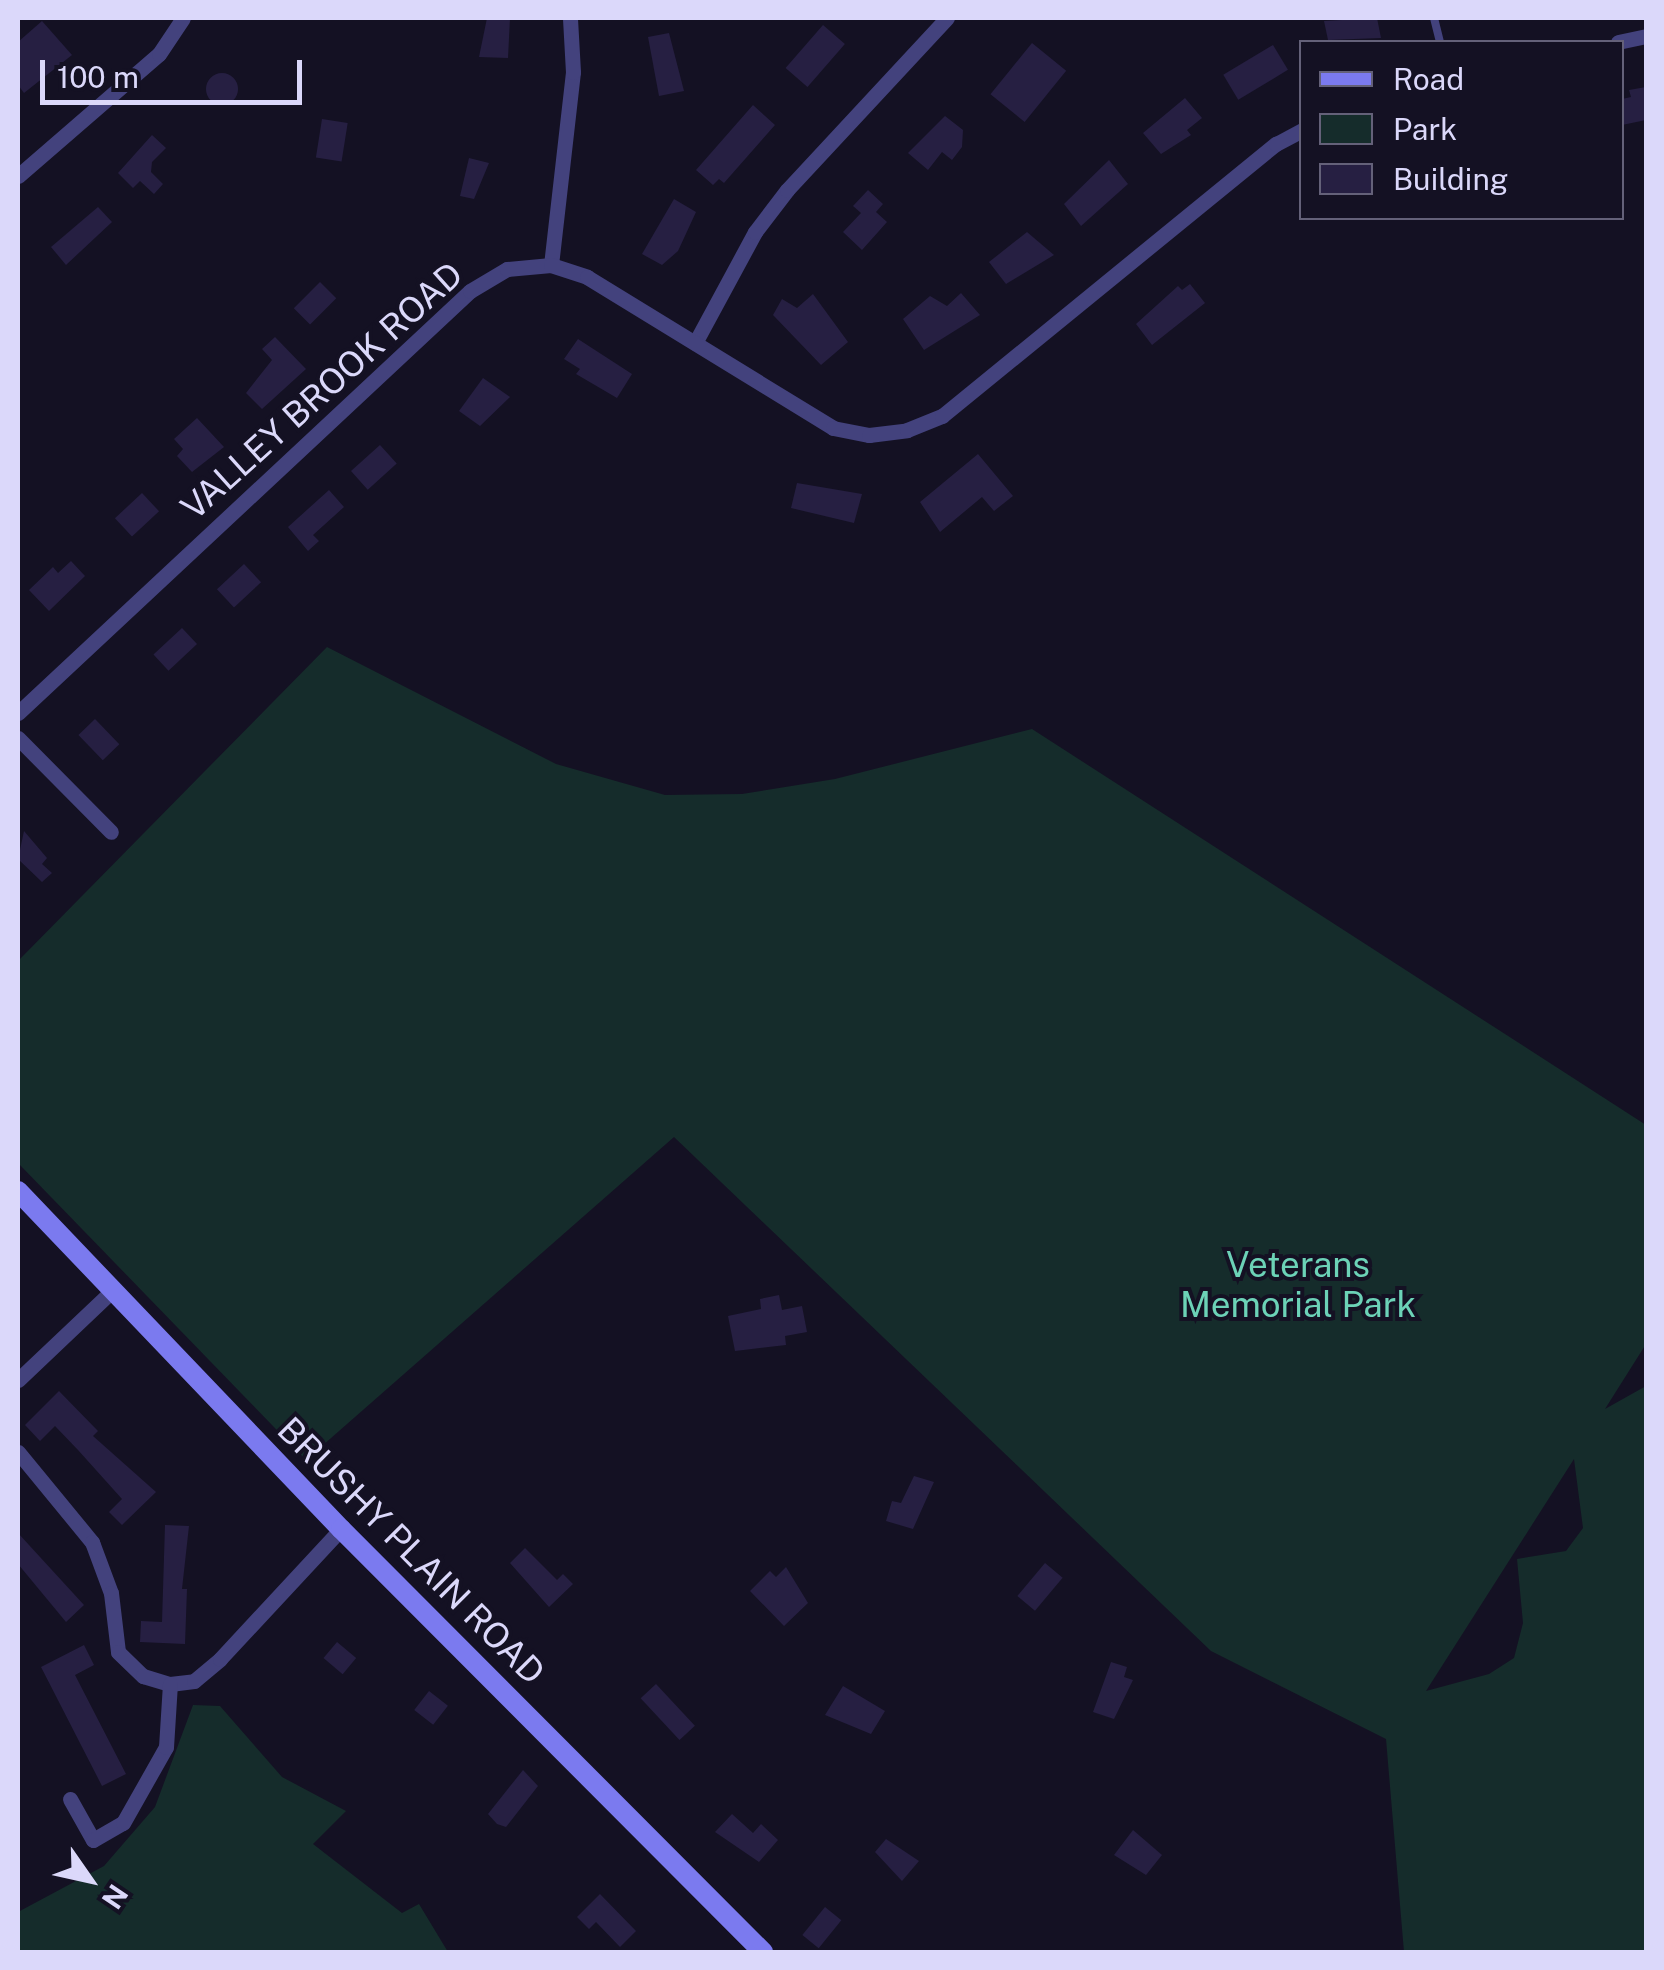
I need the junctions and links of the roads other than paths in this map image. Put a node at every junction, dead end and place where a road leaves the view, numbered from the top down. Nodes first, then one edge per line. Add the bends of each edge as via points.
1 (183, 18) edge
2 (570, 18) edge
3 (947, 18) edge
4 (1299, 132) edge
5 (18, 176) edge
6 (551, 266) junction
7 (695, 343) junction
8 (18, 713) edge
9 (18, 738) edge
10 (112, 832) dead end
11 (18, 1191) edge
12 (113, 1290) junction
13 (18, 1380) edge
14 (18, 1452) edge
15 (341, 1528) junction
16 (170, 1684) junction
17 (70, 1800) dead end
18 (763, 1952) edge

1 - 5 street via 159,54
2 - 6 street via 573,72
3 - 7 street via 787,190 755,232
4 - 7 street, VALLEY BROOK ROAD via 942,416 907,430 868,435 834,428
6 - 7 street, VALLEY BROOK ROAD via 587,277
6 - 8 street, VALLEY BROOK ROAD via 507,269 470,291
9 - 10 street
11 - 12 main road, BRUSHY PLAIN ROAD
12 - 13 street
12 - 15 main road, BRUSHY PLAIN ROAD
14 - 16 street via 92,1542 111,1593 118,1652 143,1676
15 - 16 street via 220,1658 194,1681
15 - 18 main road, BRUSHY PLAIN ROAD
16 - 17 street via 166,1747 123,1824 93,1840

